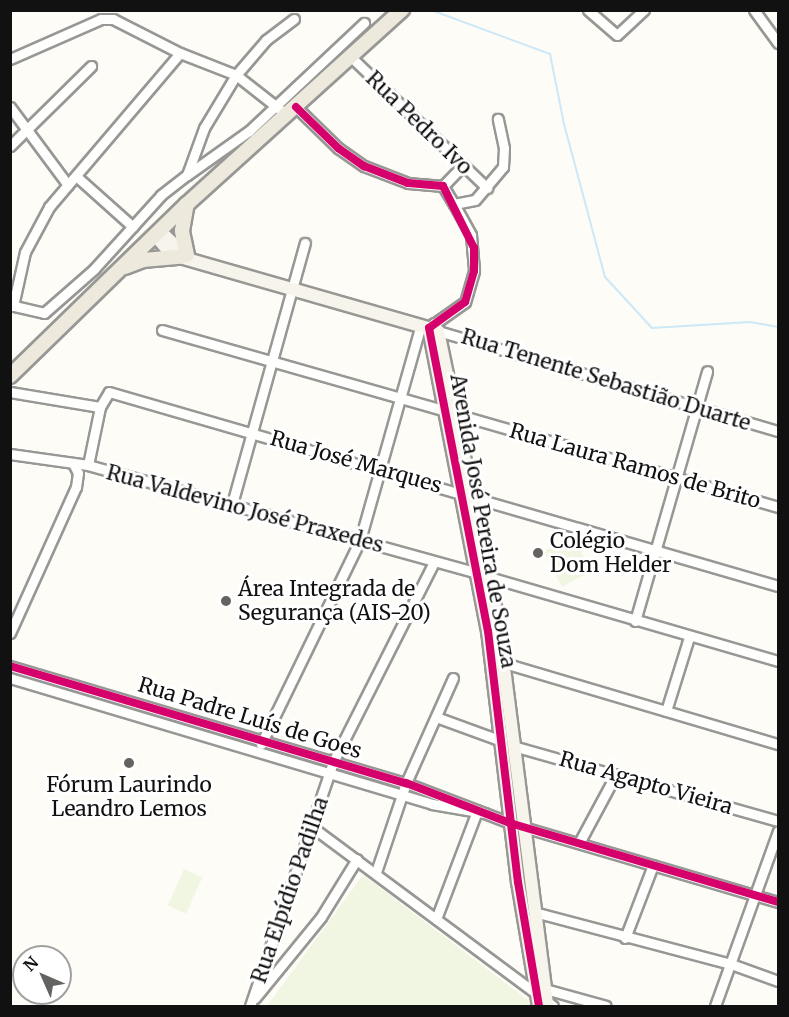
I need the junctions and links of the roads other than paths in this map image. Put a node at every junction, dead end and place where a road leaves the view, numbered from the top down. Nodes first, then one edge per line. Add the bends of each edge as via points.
1 (402, 10) edge
2 (588, 10) edge
3 (645, 10) edge
4 (754, 10) edge
5 (99, 15) edge
6 (294, 19) dead end
7 (364, 23) dead end
8 (778, 43) edge
9 (180, 53) junction
10 (351, 57) junction
11 (10, 59) edge
12 (92, 66) dead end
13 (236, 75) junction
14 (10, 107) edge
15 (287, 109) junction
16 (498, 119) dead end
17 (26, 132) junction
18 (10, 146) edge
19 (463, 165) junction
20 (187, 175) junction
21 (76, 176) junction
22 (68, 185) junction
23 (443, 186) junction
24 (487, 188) junction
25 (187, 204) junction
26 (454, 204) junction
27 (133, 227) junction
28 (155, 235) junction
29 (305, 243) dead end
30 (186, 257) junction
31 (121, 269) junction
32 (293, 291) junction
33 (12, 306) edge
34 (431, 327) junction
35 (162, 330) dead end
36 (272, 361) junction
37 (707, 371) dead end
38 (13, 372) edge
39 (10, 392) edge
40 (400, 397) junction
41 (100, 407) junction
42 (696, 408) junction
43 (451, 413) junction
44 (250, 430) junction
45 (778, 431) edge
46 (10, 454) edge
47 (73, 462) junction
48 (88, 465) junction
49 (381, 470) junction
50 (676, 478) junction
51 (467, 495) junction
52 (232, 504) junction
53 (778, 507) edge
54 (360, 540) junction
55 (656, 550) junction
56 (434, 562) junction
57 (484, 575) junction
58 (778, 586) edge
59 (635, 621) junction
60 (10, 633) edge
61 (689, 637) junction
62 (778, 661) edge
63 (504, 663) junction
64 (10, 666) edge
65 (10, 678) edge
66 (453, 678) dead end
67 (666, 711) junction
68 (436, 717) junction
69 (262, 741) junction
70 (507, 743) junction
71 (778, 744) edge
72 (258, 752) junction
73 (333, 762) junction
74 (330, 774) junction
75 (616, 774) junction
76 (406, 783) junction
77 (402, 796) junction
78 (479, 812) junction
79 (778, 821) edge
80 (518, 825) junction
81 (312, 827) junction
82 (778, 831) edge
83 (579, 843) junction
84 (357, 859) junction
85 (653, 865) junction
86 (376, 872) junction
87 (755, 894) junction
88 (778, 902) edge
89 (534, 912) junction
90 (436, 920) junction
91 (625, 938) junction
92 (731, 964) junction
93 (778, 981) edge
94 (545, 1001) edge
95 (251, 1004) edge
96 (606, 1006) edge
97 (715, 1006) edge

1 - 10 main road
2 - 3 street via 617,35
4 - 8 street
5 - 9 street
5 - 11 street
6 - 13 street via 266,40
7 - 15 street
9 - 13 street
9 - 21 street
10 - 15 main road
10 - 19 street, Rua Pedro Ivo
12 - 17 street
13 - 15 street
13 - 20 street via 204,128
14 - 17 street
15 - 20 street
15 - 23 street via 364,166 408,183
15 - 25 main road
16 - 24 street via 505,158
17 - 18 street
17 - 22 street
19 - 23 street
19 - 24 street, Rua Pedro Ivo
20 - 27 street via 161,195
21 - 22 street
21 - 27 street
22 - 33 street via 49,207 28,244
23 - 26 street
24 - 26 street via 471,203
25 - 28 main road
25 - 30 main road via 182,231
26 - 34 street via 471,235 474,271 465,302
27 - 33 street via 51,310 38,313
28 - 30 street, Rua Tenente Sebastião Duarte via 170,253
28 - 31 main road
29 - 32 street
30 - 31 main road via 143,260
30 - 32 street, Rua Tenente Sebastião Duarte
31 - 38 main road
32 - 34 street, Rua Tenente Sebastião Duarte
32 - 36 street
34 - 40 street
34 - 42 street, Rua Tenente Sebastião Duarte
34 - 43 street, Avenida José Pereira de Souza
35 - 36 street, Rua Laura Ramos de Brito
36 - 40 street, Rua Laura Ramos de Brito
36 - 44 street
37 - 42 street
39 - 41 street
40 - 43 street, Rua Laura Ramos de Brito
40 - 49 street
41 - 44 street, Rua José Marques via 105,393
41 - 48 street
42 - 45 street, Rua Tenente Sebastião Duarte
42 - 50 street
43 - 50 street, Rua Laura Ramos de Brito
43 - 51 street, Avenida José Pereira de Souza
44 - 49 street, Rua José Marques
44 - 52 street
46 - 47 street, Rua Valdevino José Praxedes
47 - 48 street, Rua Valdevino José Praxedes
47 - 60 street via 78,473 76,487
48 - 52 street, Rua Valdevino José Praxedes
49 - 51 street, Rua José Marques
49 - 54 street
50 - 53 street, Rua Laura Ramos de Brito
50 - 55 street
51 - 55 street, Rua José Marques
51 - 57 street, Avenida José Pereira de Souza
52 - 54 street, Rua Valdevino José Praxedes
54 - 56 street, Rua Valdevino José Praxedes
54 - 69 street
55 - 58 street, Rua José Marques
55 - 59 street
56 - 57 street, Rua Valdevino José Praxedes
56 - 73 street, Rua Elpídio Padilha
57 - 59 street, Rua Valdevino José Praxedes
57 - 63 street, Avenida José Pereira de Souza
57 - 70 street, Avenida José Pereira de Souza
59 - 61 street, Rua Valdevino José Praxedes
61 - 62 street, Rua Valdevino José Praxedes
61 - 67 street
63 - 67 street
63 - 70 street, Avenida José Pereira de Souza
64 - 69 street, Rua Padre Luís de Goes
65 - 72 street, Rua Padre Luís de Goes
66 - 68 street
67 - 71 street
68 - 70 street, Rua Agapto Vieira
68 - 76 street
69 - 72 street
69 - 73 street, Rua Padre Luís de Goes
70 - 75 street, Rua Agapto Vieira
70 - 80 street, Avenida José Pereira de Souza
72 - 74 street, Rua Padre Luís de Goes
73 - 74 street, Rua Elpídio Padilha
73 - 76 street, Rua Padre Luís de Goes
74 - 77 street, Rua Padre Luís de Goes
74 - 81 street, Rua Elpídio Padilha
75 - 79 street, Rua Agapto Vieira
75 - 83 street
76 - 77 street
76 - 78 street, Rua Padre Luís de Goes
77 - 78 street, Rua Padre Luís de Goes
77 - 86 street
78 - 80 street
78 - 90 street
80 - 83 street
80 - 89 street, Avenida José Pereira de Souza
80 - 94 street, Avenida José Pereira de Souza via 518,882
81 - 84 street
81 - 95 street, Rua Elpídio Padilha
82 - 87 street
83 - 85 street
84 - 86 street
84 - 95 street via 321,917
85 - 87 street
85 - 91 street
86 - 90 street
87 - 88 street
87 - 92 street
89 - 91 street
89 - 94 street, Avenida José Pereira de Souza
90 - 94 street
91 - 92 street
92 - 93 street
92 - 97 street
94 - 96 street

